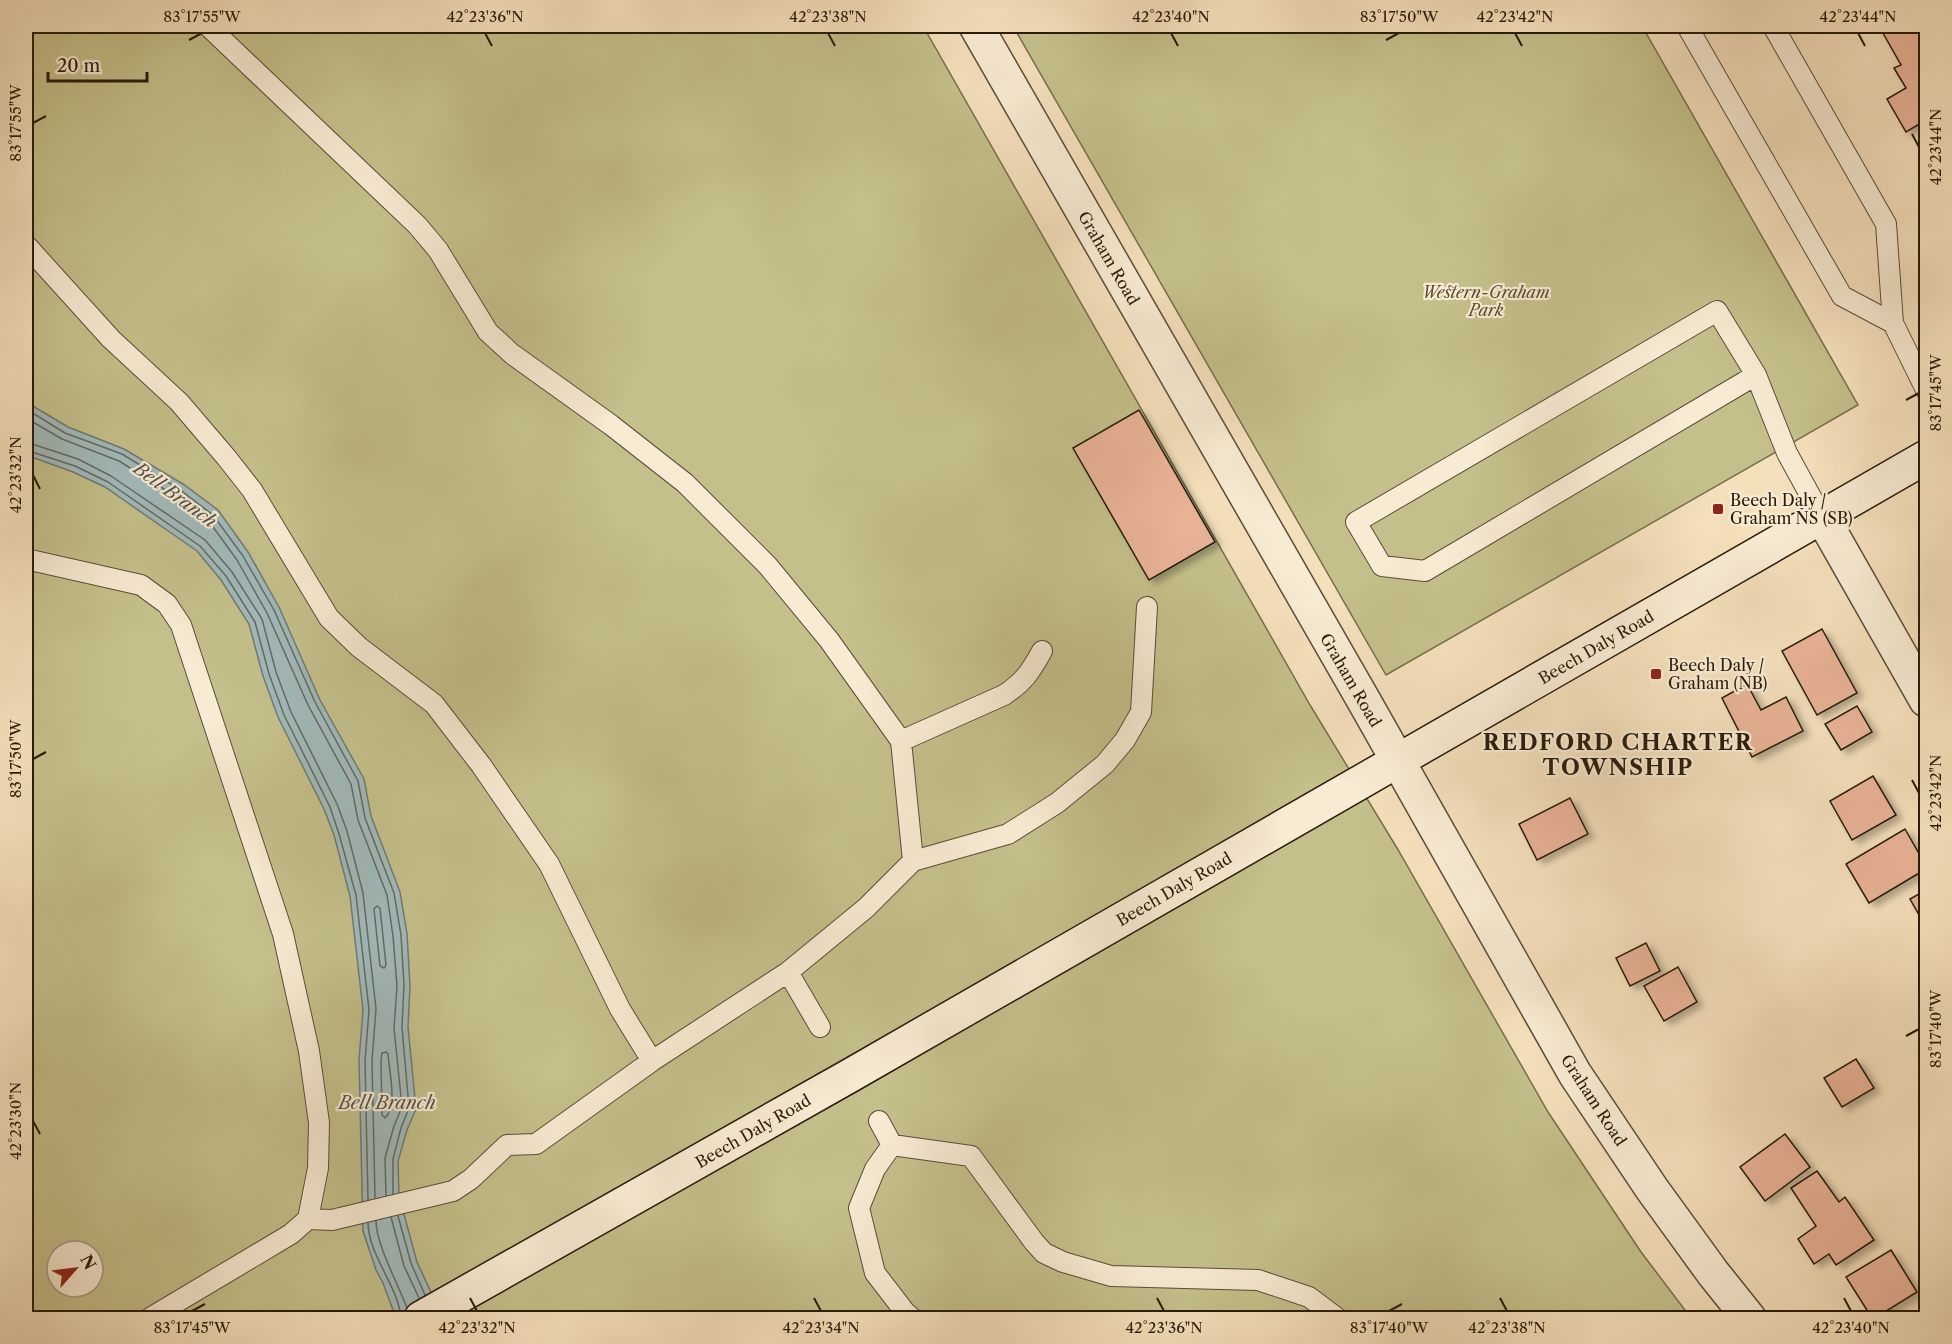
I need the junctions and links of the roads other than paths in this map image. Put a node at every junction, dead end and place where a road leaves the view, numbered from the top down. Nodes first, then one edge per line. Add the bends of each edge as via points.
1 (208, 26) edge
2 (975, 26) edge
3 (1687, 26) edge
4 (1773, 26) edge
5 (26, 245) edge
6 (1893, 323) junction
7 (1756, 375) junction
8 (1926, 390) edge
9 (1926, 457) edge
10 (1822, 517) junction
11 (26, 560) edge
12 (1148, 607) dead end
13 (1042, 651) dead end
14 (1926, 700) edge
15 (901, 741) junction
16 (1397, 762) junction
17 (913, 861) junction
18 (788, 972) junction
19 (820, 1027) dead end
20 (652, 1061) junction
21 (879, 1121) dead end
22 (892, 1145) junction
23 (308, 1219) junction
24 (150, 1318) edge
25 (421, 1318) edge
26 (912, 1318) edge
27 (1337, 1318) edge
28 (1749, 1318) edge

1 - 15 lane via 417,225 438,250 488,332 685,483 768,566 829,640
2 - 16 main road, Graham Road
3 - 6 lane via 1842,296
4 - 6 lane via 1886,224
5 - 20 lane via 111,339 180,402 226,457 252,490 329,618 359,647 434,704 481,765 549,864 620,1009
6 - 8 lane
7 - 7 lane via 1718,311 1356,522 1382,566 1425,571
7 - 10 lane via 1787,453
9 - 10 main road, Beech Daly Road
10 - 14 main road
10 - 16 main road, Beech Daly Road
11 - 23 lane via 141,585 167,604 181,625 283,934 309,1051 319,1123 318,1168
12 - 17 lane via 1141,712 1105,764 1058,803 1008,834
13 - 15 lane via 1028,675 1004,695
15 - 17 lane
16 - 25 main road, Beech Daly Road
16 - 28 main road, Graham Road via 1575,1074 1652,1189
17 - 18 lane via 866,908
18 - 19 lane
18 - 20 lane
20 - 23 lane via 536,1144 507,1145 453,1191 332,1220
21 - 22 lane
22 - 26 lane via 875,1169 859,1208 875,1273
22 - 27 lane via 971,1156 1034,1242 1044,1253 1063,1262 1111,1276 1258,1280 1309,1297
23 - 24 lane via 291,1234

